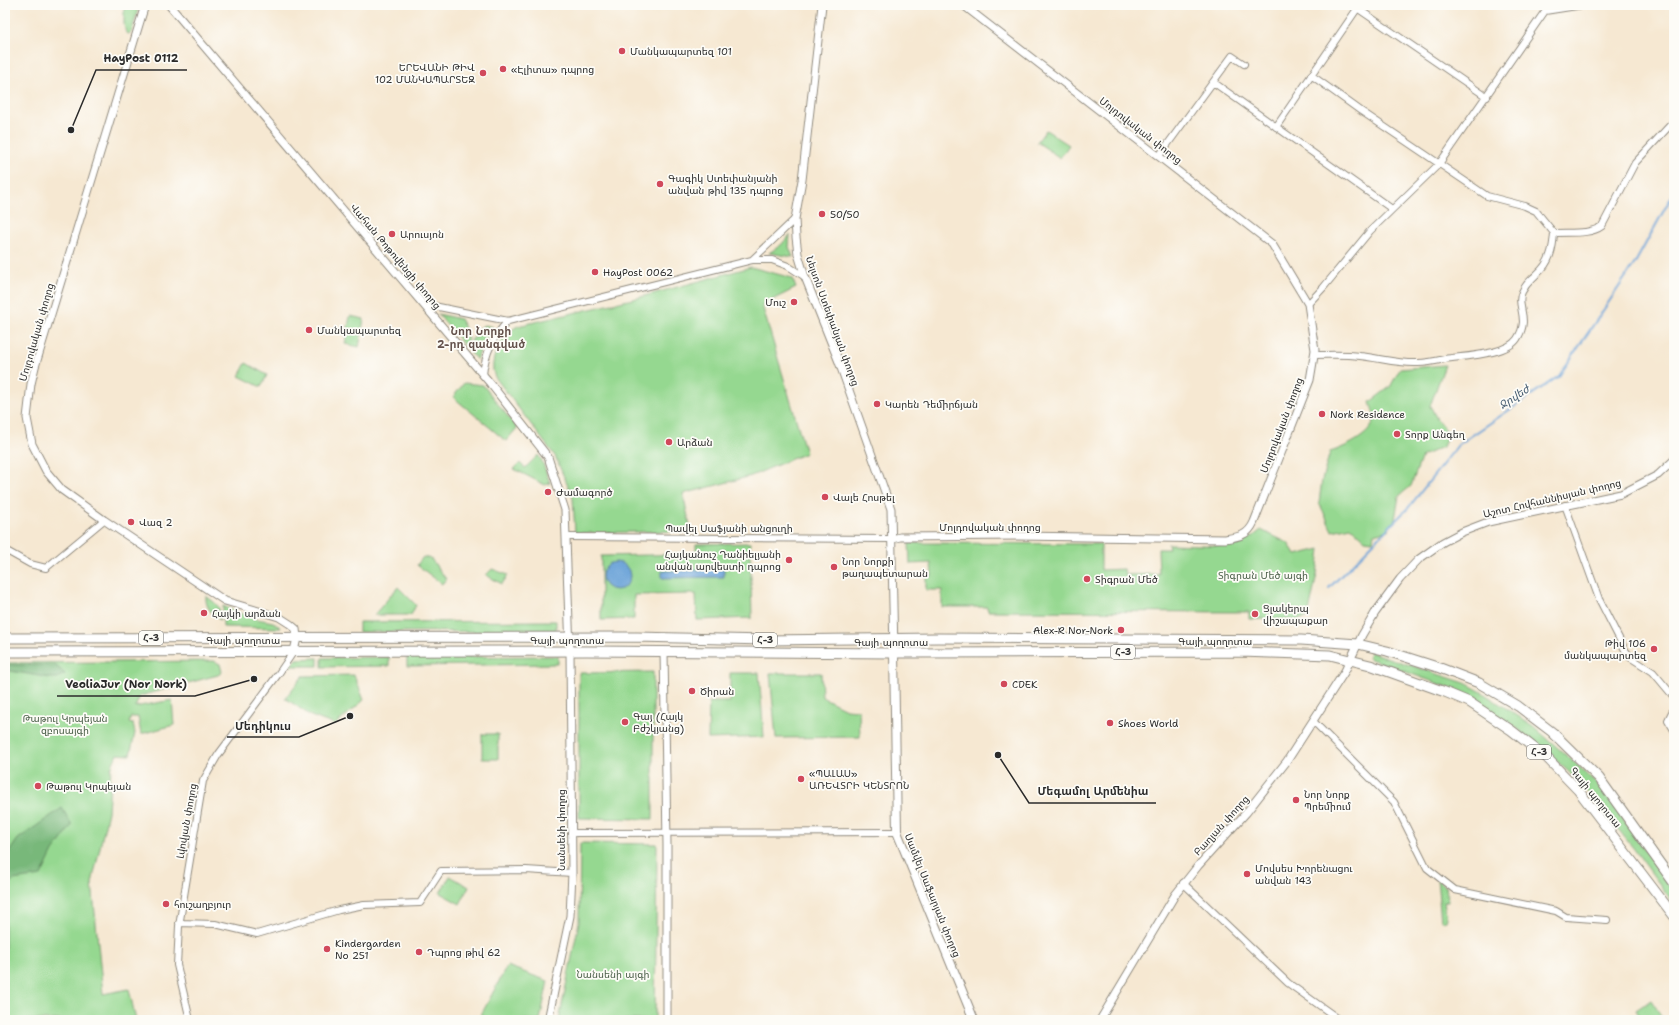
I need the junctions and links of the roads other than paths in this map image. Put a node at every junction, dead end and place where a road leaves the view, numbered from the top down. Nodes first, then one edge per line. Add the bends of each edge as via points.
1 (145, 5) edge
2 (169, 5) edge
3 (822, 5) edge
4 (962, 5) edge
5 (1583, 5) edge
6 (1358, 6) edge
7 (1244, 64) dead end
8 (1311, 75) junction
9 (1213, 82) junction
10 (1487, 97) junction
11 (1674, 121) edge
12 (1276, 127) junction
13 (1159, 156) junction
14 (1439, 164) junction
15 (1392, 210) junction
16 (795, 219) junction
17 (1554, 233) junction
18 (752, 260) junction
19 (805, 277) junction
20 (424, 304) junction
21 (1308, 304) junction
22 (508, 321) junction
23 (1315, 355) junction
24 (484, 375) junction
25 (1674, 460) edge
26 (1565, 505) junction
27 (104, 520) junction
28 (566, 537) junction
29 (892, 539) junction
30 (5, 550) edge
31 (5, 638) edge
32 (297, 638) junction
33 (570, 638) junction
34 (894, 638) junction
35 (1358, 644) junction
36 (294, 651) junction
37 (570, 651) junction
38 (664, 651) junction
39 (5, 652) edge
40 (894, 654) junction
41 (1350, 660) junction
42 (1674, 697) edge
43 (1674, 708) edge
44 (1313, 721) junction
45 (1674, 730) edge
46 (667, 832) junction
47 (897, 832) junction
48 (571, 833) junction
49 (572, 873) junction
50 (1183, 883) junction
51 (1674, 883) edge
52 (1674, 916) edge
53 (1607, 920) dead end
54 (179, 923) junction
55 (190, 1020) edge
56 (548, 1020) edge
57 (667, 1020) edge
58 (974, 1020) edge
59 (1100, 1020) edge
60 (1340, 1020) edge

1 - 27 street, Մոլդովական փողոց via 35,367 27,418 32,444 46,471 62,490
2 - 20 street, Վահան Թոթովենցի փողոց
3 - 16 street, Նելսոն Ստեփանյան փողոց via 802,180
4 - 13 street, Մոլդովական փողոց
5 - 10 street via 1545,11
6 - 8 street
6 - 10 street
7 - 9 street via 1232,56
8 - 12 street
8 - 14 street
9 - 12 street
9 - 13 street
10 - 14 street
11 - 17 street via 1635,163 1602,226 1597,230
12 - 15 street
13 - 21 street, Մոլդովական փողոց via 1272,244
14 - 15 street
14 - 17 street via 1487,196 1536,211
15 - 21 street via 1370,231
16 - 18 street
16 - 19 street, Նելսոն Ստեփանյան փողոց via 798,254
17 - 23 street via 1552,251 1547,263 1530,279 1520,295 1524,318 1522,329 1510,346 1483,354 1420,363 1360,356
18 - 19 street via 772,260
18 - 22 street
19 - 29 street, Նելսոն Ստեփանյան փողոց via 891,509
20 - 22 street
20 - 24 street, Վահան Թոթովենցի փողոց
21 - 23 street, Մոլդովական փողոց
22 - 24 street via 488,350
23 - 29 street, Մոլդովական փողոց via 1310,380 1254,522 1248,532 1239,537 1225,539 1018,536
24 - 28 street, Վահան Թոթովենցի փողոց via 548,457 565,510
25 - 26 street, Աշոտ Հովհաննիսյան փողոց via 1658,475 1621,494
26 - 35 street, Աշոտ Հովհաննիսյան փողոց via 1488,522 1443,542 1419,559 1400,578 1369,621
26 - 42 street via 1599,599 1625,650 1631,658 1654,672
27 - 30 street via 46,568 30,564
27 - 32 street, Մոլդովական փողոց via 225,601 279,617 296,629
28 - 29 street, Պավել Սաֆյանի անցուղի
28 - 33 street, Վահան Թոթովենցի փողոց
29 - 34 street, Նելսոն Ստեփանյան փողոց
31 - 32 main road, Գայի պողոտա / Հ-3
32 - 33 main road, Գայի պողոտա / Հ-3
32 - 36 street
33 - 34 main road, Գայի պողոտա / Հ-3
33 - 37 street, Նանսենի փողոց
34 - 35 main road, Գայի պողոտա / Հ-3 via 1301,640
34 - 40 street, Նելսոն Ստեփանյան փողոց
35 - 41 street, Բաղյան փողոց
35 - 51 main road, Գայի պողոտա / Հ-3 via 1426,663 1479,683 1518,706 1552,732 1599,778
36 - 37 main road, Գայի պողոտա / Հ-3
36 - 39 main road, Գայի պողոտա / Հ-3
36 - 54 street, Լվովյան փողոց via 218,756 203,781
37 - 38 main road, Գայի պողոտա / Հ-3
37 - 48 street, Նանսենի փողոց
38 - 40 main road, Գայի պողոտա / Հ-3
38 - 46 street
40 - 41 main road, Գայի պողոտա / Հ-3 via 1256,652 1330,655
40 - 47 main road, Սամվել Սաֆարյան փողոց
41 - 44 street, Բաղյան փողոց via 1341,679
41 - 52 main road, Գայի պողոտա / Հ-3 via 1469,702 1547,758 1578,790
43 - 45 street via 1668,720
44 - 50 street, Բաղյան փողոց via 1287,761 1246,813
44 - 53 street via 1394,802 1427,868 1455,890 1556,911 1566,917
46 - 47 street
46 - 48 street
46 - 57 street
47 - 58 main road, Սամվել Սաֆարյան փողոց
48 - 49 street, Նանսենի փողոց
49 - 54 street via 526,870 441,871 420,903 364,905 257,934 215,924
49 - 56 street, Նանսենի փողոց via 570,916
50 - 59 street, Բաղյան փողոց
50 - 60 street via 1288,983
54 - 55 street, Լվովյան փողոց via 177,965

